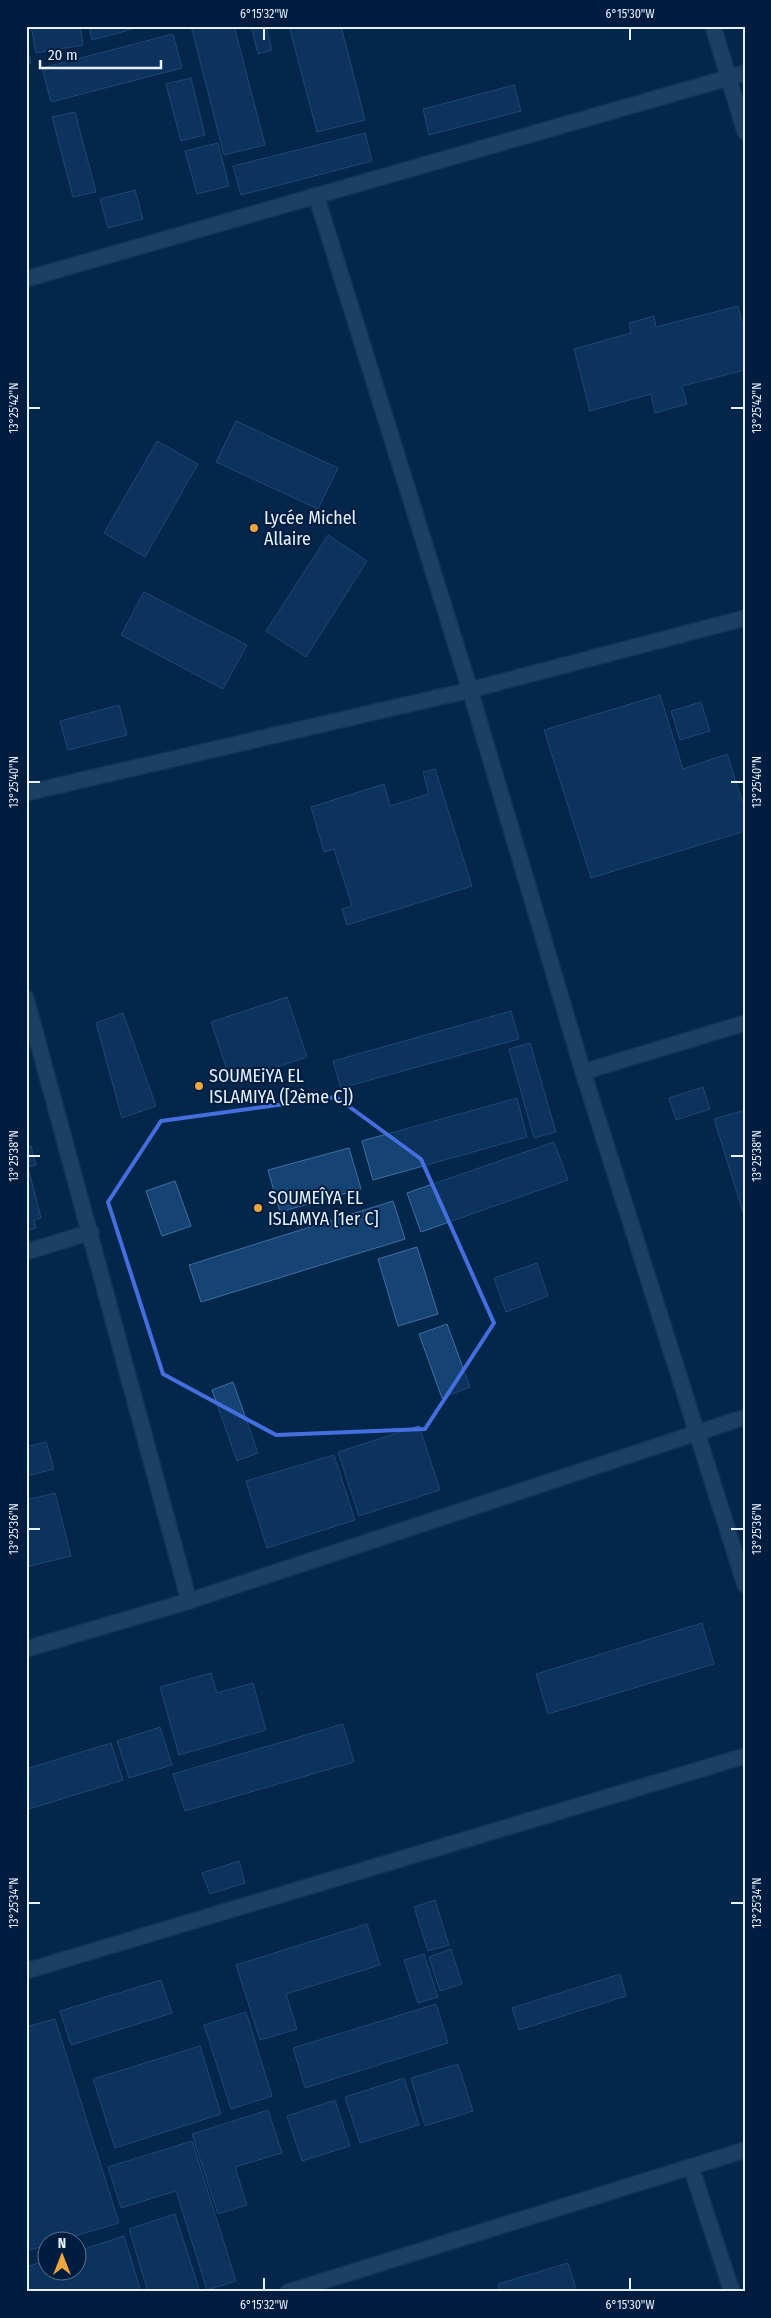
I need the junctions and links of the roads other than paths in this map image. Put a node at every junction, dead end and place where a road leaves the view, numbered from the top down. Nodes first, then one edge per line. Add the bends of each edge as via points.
1 (713, 26) edge
2 (745, 73) edge
3 (728, 77) junction
4 (745, 132) edge
5 (316, 195) junction
6 (26, 279) edge
7 (745, 618) edge
8 (470, 690) junction
9 (26, 793) edge
10 (26, 998) edge
11 (745, 1023) edge
12 (583, 1072) junction
13 (91, 1232) junction
14 (26, 1252) edge
15 (745, 1417) edge
16 (697, 1431) junction
17 (745, 1585) edge
18 (189, 1601) junction
19 (26, 1649) edge
20 (745, 1756) edge
21 (26, 1971) edge
22 (745, 2150) edge
23 (691, 2167) junction
24 (288, 2292) edge
25 (732, 2292) edge

1 - 3 street
2 - 3 street
3 - 4 street
3 - 5 street
5 - 6 street
5 - 8 street
7 - 8 street
8 - 9 street
8 - 12 street
10 - 13 street
11 - 12 street
12 - 16 street
13 - 14 street
13 - 18 street
15 - 16 street
16 - 17 street
16 - 18 street
18 - 19 street
20 - 21 street
22 - 23 street
23 - 24 street
23 - 25 street

